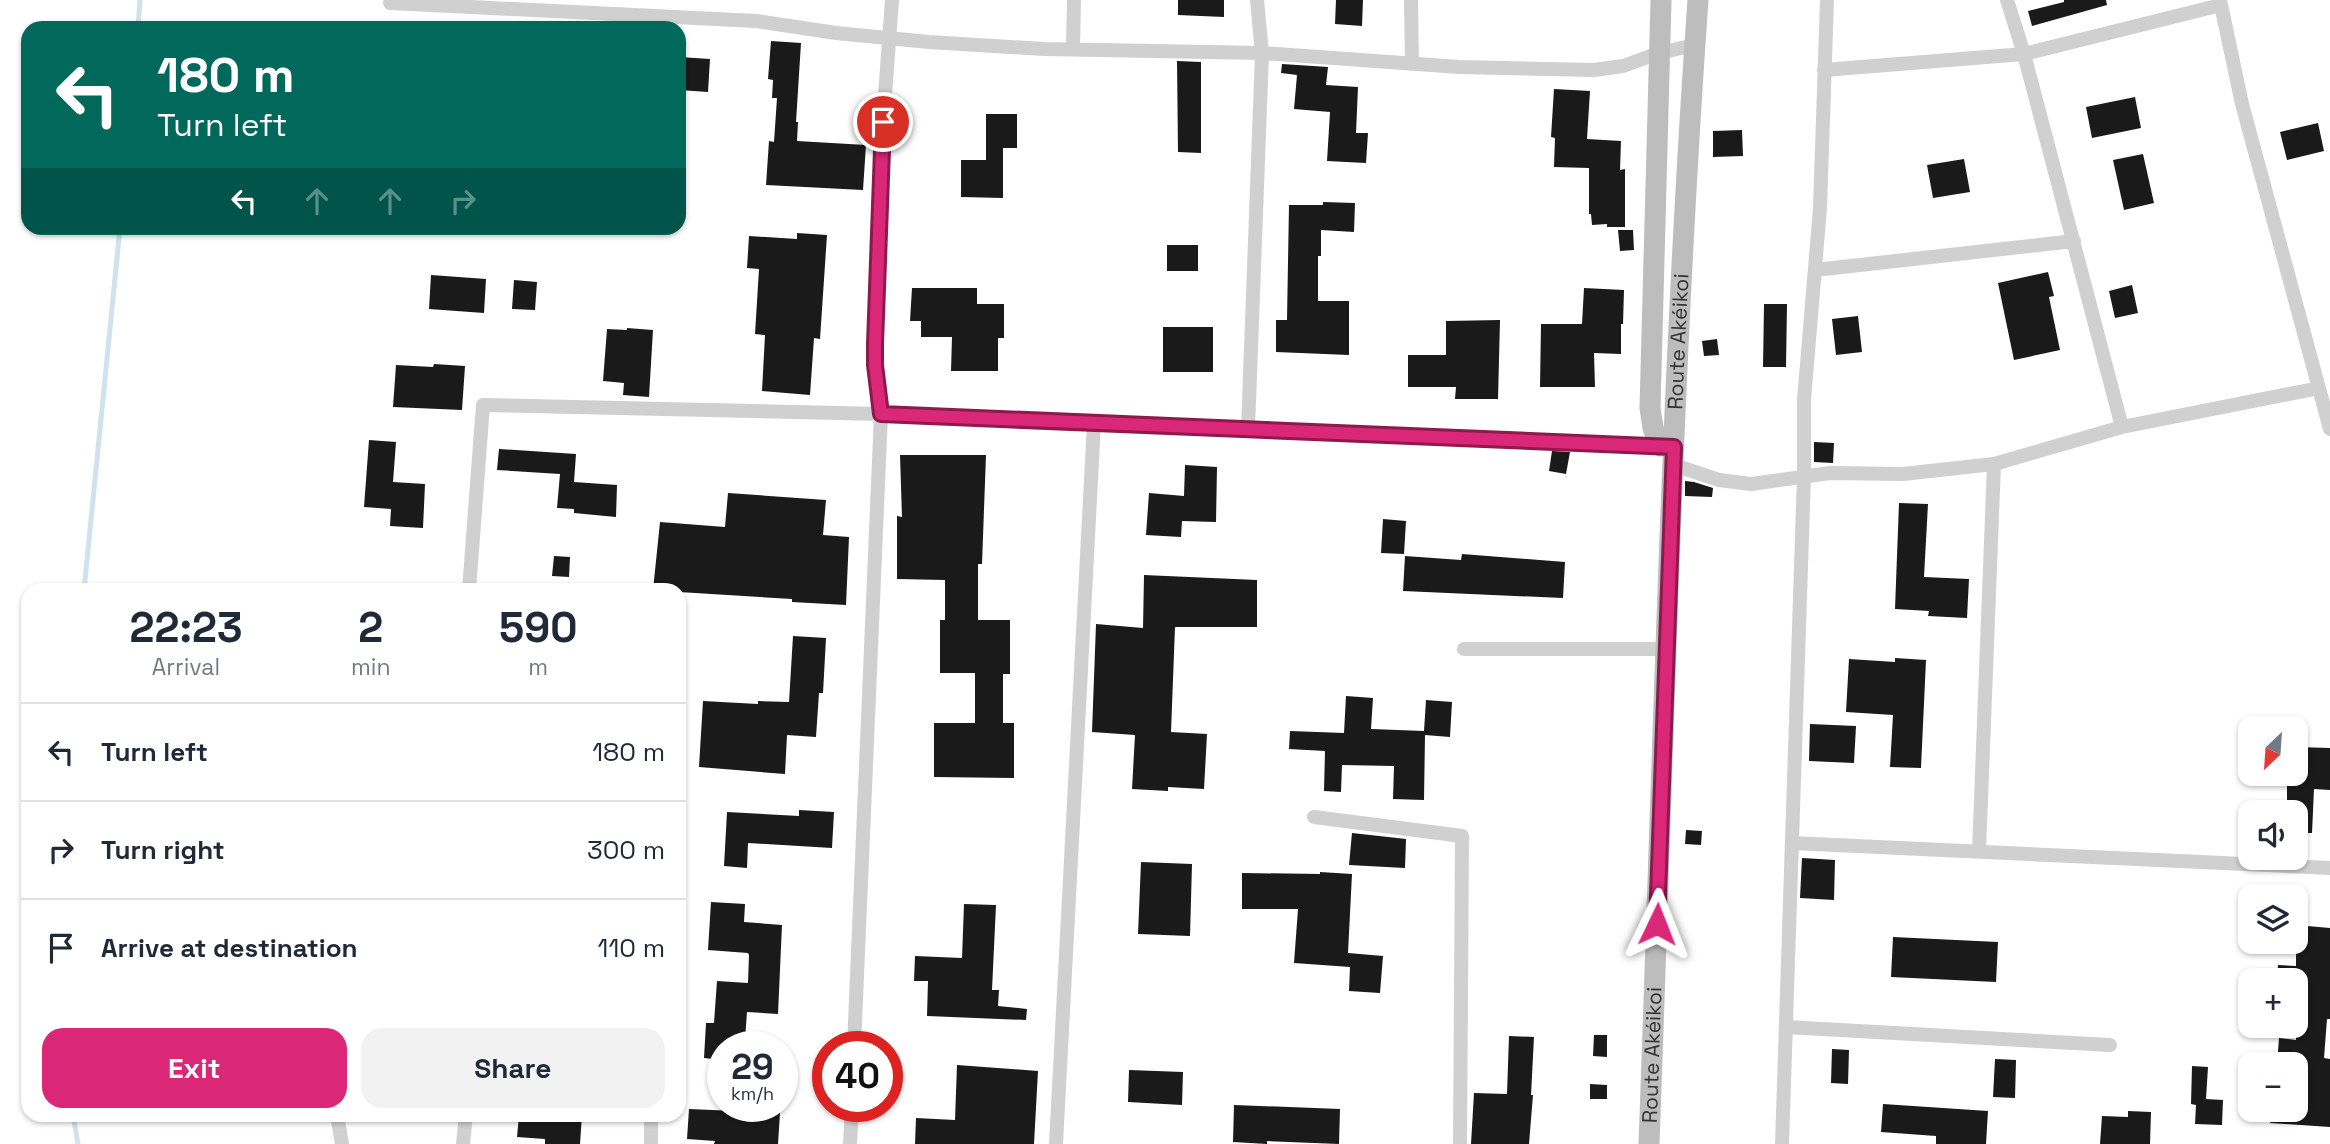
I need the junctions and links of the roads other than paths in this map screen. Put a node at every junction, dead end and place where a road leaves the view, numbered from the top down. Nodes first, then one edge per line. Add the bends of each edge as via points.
1 (892, 0) edge
2 (1074, 0) edge
3 (1258, 0) edge
4 (1411, 0) edge
5 (1661, 0) edge
6 (1698, 0) edge
7 (1827, 0) edge
8 (2007, 0) edge
9 (2220, 2) edge
10 (390, 3) dead end
11 (890, 38) junction
12 (1695, 44) junction
13 (1073, 49) junction
14 (1659, 52) junction
15 (1262, 53) junction
16 (2024, 54) junction
17 (1412, 64) junction
18 (1824, 70) junction
19 (2074, 241) junction
20 (1815, 270) junction
21 (2319, 388) junction
22 (881, 414) junction
23 (1094, 423) junction
24 (2122, 427) junction
25 (1248, 429) junction
26 (2330, 429) edge
27 (1669, 453) junction
28 (1994, 464) junction
29 (1804, 476) junction
30 (470, 583) edge
31 (1464, 649) dead end
32 (1667, 649) junction
33 (1314, 817) dead end
34 (1792, 842) junction
35 (1979, 852) junction
36 (2330, 868) edge
37 (1786, 1027) junction
38 (855, 1031) edge
39 (2110, 1045) dead end
40 (338, 1122) edge
41 (465, 1122) edge
42 (650, 1122) edge
43 (851, 1122) edge
44 (342, 1144) edge
45 (463, 1144) edge
46 (651, 1144) edge
47 (850, 1144) edge
48 (1056, 1144) edge
49 (1460, 1144) edge
50 (1649, 1144) edge
51 (1782, 1144) edge

1 - 11 street
2 - 13 street
3 - 15 street
4 - 17 street
5 - 14 street, Route Akéikoi
6 - 12 street, Route Akéikoi
7 - 18 street
8 - 16 street
9 - 16 street
9 - 21 street via 2242,104
10 - 11 street via 756,21
11 - 13 street
11 - 22 street via 875,303
12 - 14 street
12 - 27 street, Route Akéikoi
13 - 15 street
14 - 17 street via 1623,66 1594,70
14 - 27 street, Route Akéikoi via 1650,408 1653,428
15 - 17 street
15 - 25 street
16 - 18 street
16 - 19 street
18 - 20 street
19 - 20 street
19 - 24 street
20 - 29 street via 1804,400
21 - 24 street
21 - 26 street
22 - 23 street
22 - 30 street via 484,405
22 - 38 street
23 - 25 street
23 - 48 street
24 - 28 street
25 - 27 street
27 - 29 street via 1719,480 1751,484
27 - 32 street, Route Akéikoi
28 - 29 street via 1903,474
28 - 35 street
29 - 34 street
31 - 32 street
32 - 50 street, Route Akéikoi
33 - 49 street via 1462,836
34 - 35 street
34 - 37 street
35 - 36 street
37 - 39 street
37 - 51 street
40 - 44 street
41 - 45 street
42 - 46 street
43 - 47 street

